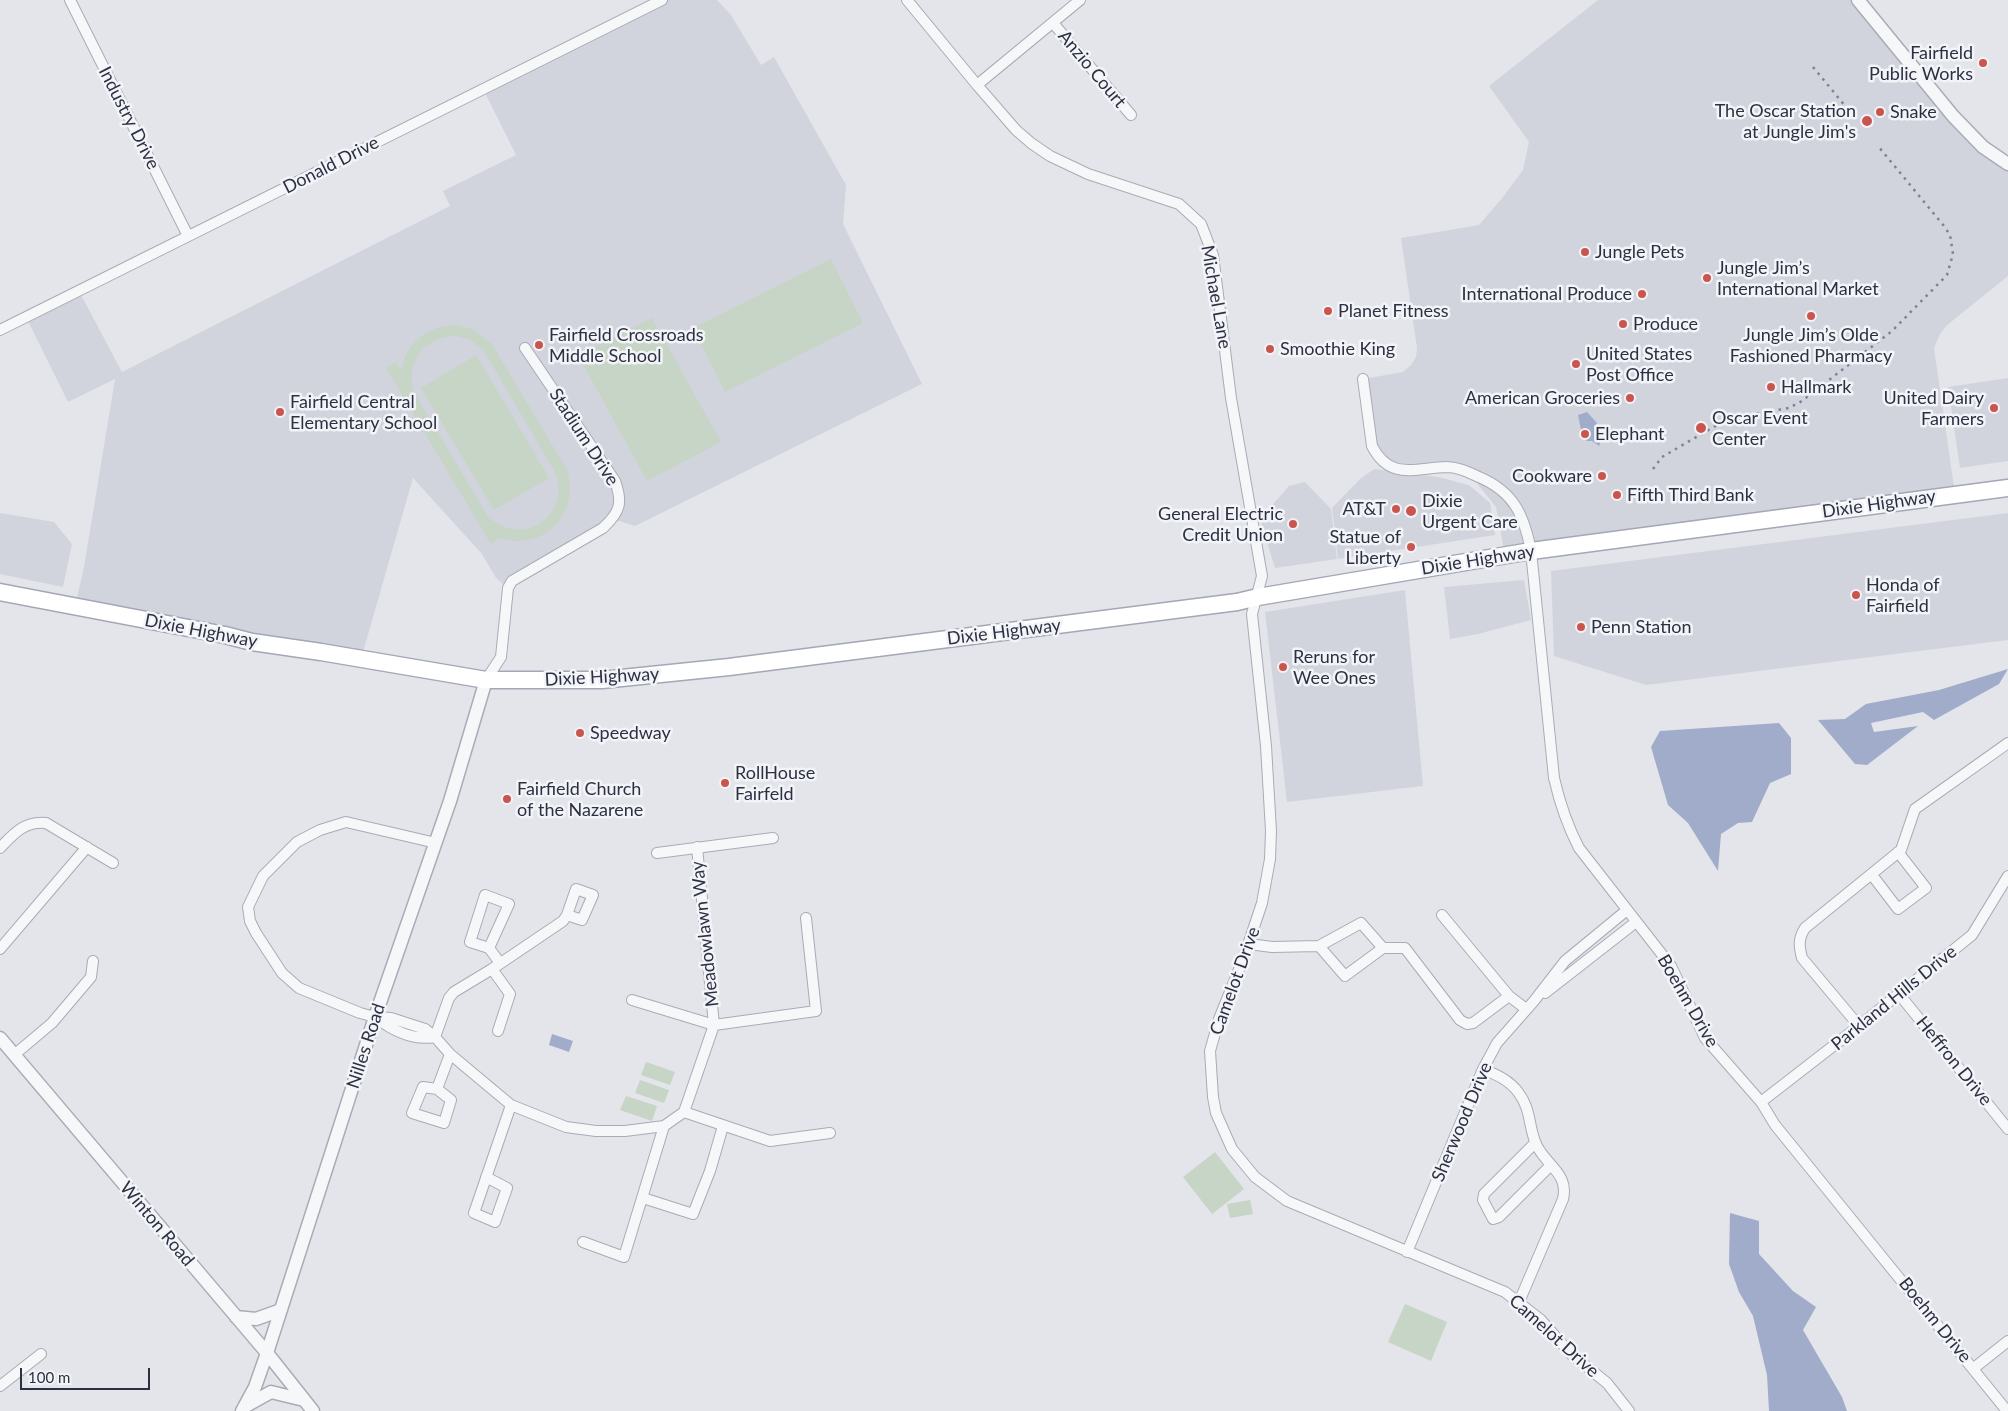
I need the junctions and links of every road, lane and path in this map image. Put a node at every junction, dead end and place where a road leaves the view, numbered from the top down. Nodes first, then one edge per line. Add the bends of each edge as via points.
1 (70, 0) edge
2 (662, 0) edge
3 (907, 0) edge
4 (1080, 0) edge
5 (1858, 0) edge
6 (1053, 23) junction
7 (977, 85) junction
8 (1131, 115) dead end
9 (2008, 164) edge
10 (188, 236) junction
11 (0, 330) edge
12 (525, 348) dead end
13 (1363, 380) dead end
14 (2008, 488) edge
15 (1531, 551) junction
16 (0, 592) edge
17 (1258, 597) junction
18 (486, 680) junction
19 (2008, 743) edge
20 (773, 838) dead end
21 (436, 843) junction
22 (86, 847) junction
23 (0, 848) edge
24 (697, 848) junction
25 (1898, 852) junction
26 (657, 853) dead end
27 (113, 864) dead end
28 (1872, 875) junction
29 (2008, 876) edge
30 (1627, 910) junction
31 (567, 915) dead end
32 (1442, 916) dead end
33 (806, 918) dead end
34 (1636, 922) junction
35 (1249, 944) junction
36 (1319, 946) junction
37 (489, 948) junction
38 (1383, 948) junction
39 (0, 949) edge
40 (93, 961) dead end
41 (496, 966) junction
42 (1899, 994) junction
43 (1510, 996) junction
44 (632, 1000) dead end
45 (1534, 1001) junction
46 (1526, 1009) junction
47 (375, 1017) junction
48 (714, 1025) junction
49 (1859, 1026) junction
50 (498, 1031) dead end
51 (436, 1037) junction
52 (0, 1038) edge
53 (450, 1054) junction
54 (14, 1055) junction
55 (1484, 1069) junction
56 (437, 1089) dead end
57 (1761, 1102) junction
58 (511, 1105) junction
59 (684, 1112) junction
60 (664, 1126) junction
61 (723, 1126) junction
62 (2008, 1129) edge
63 (830, 1134) dead end
64 (1535, 1142) junction
65 (1551, 1165) junction
66 (486, 1177) dead end
67 (643, 1198) junction
68 (582, 1242) dead end
69 (1407, 1252) junction
70 (1520, 1302) junction
71 (281, 1310) junction
72 (236, 1317) junction
73 (2008, 1341) edge
74 (268, 1353) junction
75 (41, 1354) dead end
76 (1974, 1368) junction
77 (0, 1386) edge
78 (304, 1400) junction
79 (243, 1409) edge
80 (313, 1411) edge
81 (1629, 1411) edge
82 (2007, 1411) edge

1 - 10 street, Industry Drive
2 - 10 street, Donald Drive
3 - 7 street, Michael Lane
4 - 6 street
5 - 9 street via 1953,116 1983,147
6 - 7 street
6 - 8 street, Anzio Court
7 - 17 street, Michael Lane via 1016,130 1050,156 1088,174 1179,204 1201,224 1213,255 1231,398 1262,576
10 - 11 street, Donald Drive
12 - 18 street, Stadium Drive via 615,481 620,506 604,528 512,581 508,588 501,657
13 - 15 street, Boehm Drive via 1372,446 1377,456 1388,465 1404,471 1459,469 1494,483 1520,512
14 - 15 main road, Dixie Highway
15 - 17 main road, Dixie Highway
15 - 30 street, Boehm Drive via 1554,778 1560,807 1579,848
16 - 18 main road, Dixie Highway via 252,642
17 - 18 main road, Dixie Highway via 1211,606 634,677 577,681
17 - 35 street, Camelot Drive via 1252,614 1266,746 1271,851 1267,883
18 - 21 street, Nilles Road
19 - 25 street via 1914,809
20 - 24 street
21 - 47 street, Nilles Road
21 - 47 street via 346,822 320,830 297,842 263,876 248,907 256,933 282,973 299,988
22 - 23 street via 46,823 36,822 17,831
22 - 27 street
22 - 39 street
24 - 26 street
24 - 48 street, Meadowlawn Way
25 - 28 street
25 - 28 street via 1926,888 1898,909
28 - 49 street via 1804,928 1800,936 1802,958
29 - 42 street, Parkland Hills Drive via 1972,935
30 - 34 street, Boehm Drive
30 - 45 street, Sherwood Drive via 1565,961
31 - 41 street via 563,921
32 - 43 street
33 - 48 street via 816,1011
34 - 45 street, Sherwood Drive
34 - 57 street, Boehm Drive via 1672,966 1706,1038
35 - 36 street
35 - 69 street, Camelot Drive via 1219,1018 1210,1051 1212,1097 1223,1132 1255,1178 1271,1191 1300,1208
36 - 38 street via 1361,923
36 - 38 street via 1345,976
37 - 37 street via 470,942 485,895 509,904
37 - 41 street
38 - 43 street via 1405,948 1460,1020 1467,1024 1474,1023
40 - 54 street via 91,977 52,1023
41 - 50 street via 510,994
41 - 51 street via 454,992
42 - 49 street, Parkland Hills Drive
42 - 62 street, Heffron Drive
43 - 46 street
44 - 48 street, Meadowlawn Way
45 - 46 street, Sherwood Drive
46 - 55 street, Sherwood Drive via 1497,1043
47 - 51 street via 388,1028 421,1040
47 - 71 street, Nilles Road
48 - 59 street
49 - 57 street, Parkland Hills Drive
51 - 53 street
52 - 54 street, Winton Road
53 - 56 street
53 - 58 street
54 - 72 street, Winton Road
55 - 64 street via 1511,1083 1519,1093 1529,1114
55 - 69 street, Sherwood Drive
57 - 76 street, Boehm Drive via 1775,1126
58 - 60 street via 566,1127 625,1132
58 - 66 street
59 - 60 street
59 - 61 street
60 - 67 street
61 - 63 street via 770,1141
61 - 67 street via 693,1214
64 - 65 street
64 - 65 street via 1484,1194 1483,1200 1493,1219 1499,1217
65 - 70 street via 1563,1180 1564,1194
67 - 68 street via 624,1257
69 - 70 street, Camelot Drive via 1505,1292
70 - 81 street, Camelot Drive via 1571,1354 1607,1383
71 - 72 street via 256,1320
71 - 74 street, Nilles Road
72 - 74 street, Winton Road
73 - 76 street
74 - 78 street, Winton Road
74 - 79 street, Nilles Road
75 - 77 street
76 - 82 street, Boehm Drive
78 - 79 street via 271,1392
78 - 80 street, Winton Road

